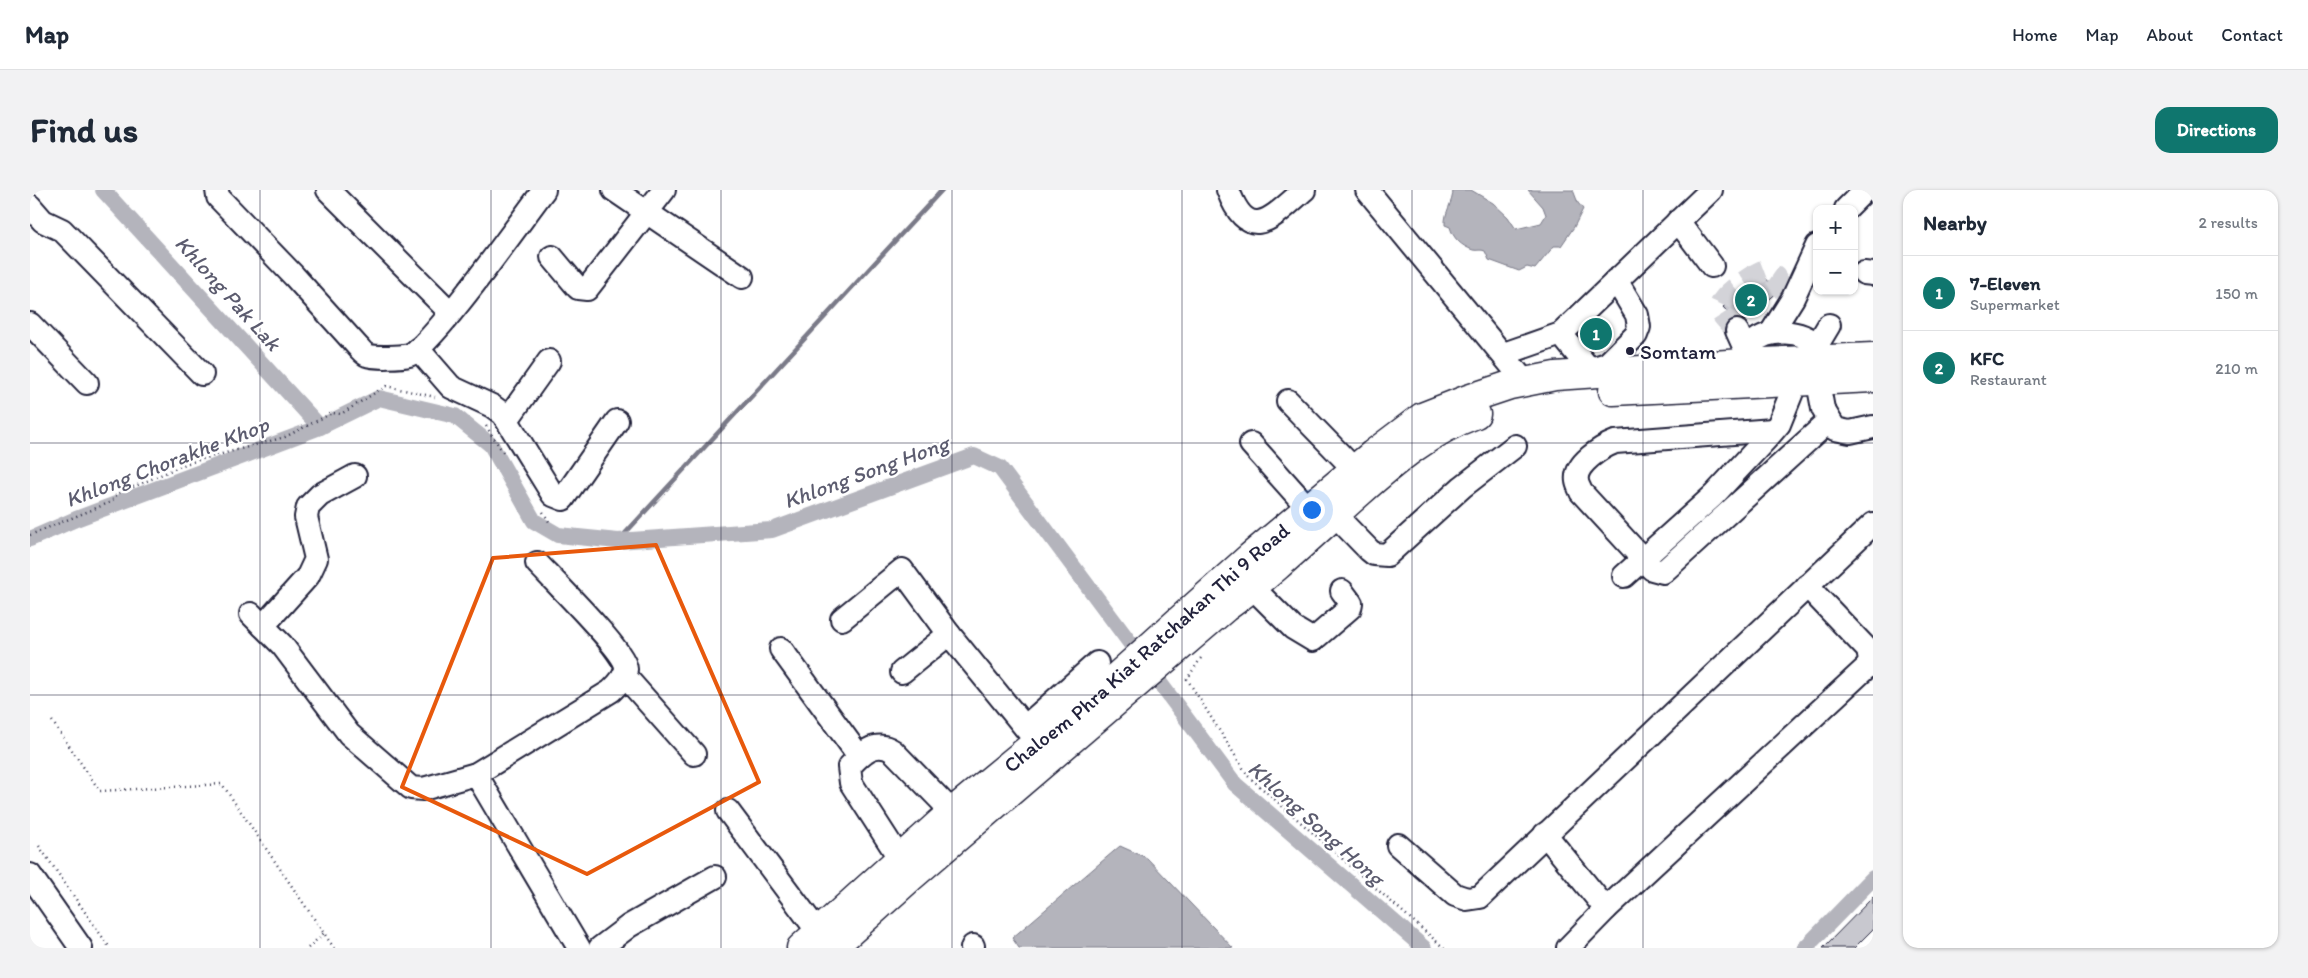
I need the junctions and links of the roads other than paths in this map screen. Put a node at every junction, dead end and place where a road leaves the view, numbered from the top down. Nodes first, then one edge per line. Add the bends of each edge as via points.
1 (36, 190) edge
2 (217, 190) edge
3 (328, 190) edge
4 (544, 190) edge
5 (614, 190) edge
6 (664, 190) edge
7 (1228, 190) edge
8 (1304, 190) edge
9 (1367, 190) edge
10 (1711, 190) edge
11 (1865, 190) edge
12 (1850, 205) edge
13 (647, 213) junction
14 (44, 221) edge
15 (1678, 222) junction
16 (1815, 250) edge
17 (552, 257) dead end
18 (1712, 266) dead end
19 (742, 277) dead end
20 (1616, 280) junction
21 (450, 312) junction
22 (30, 324) edge
23 (1829, 325) dead end
24 (1737, 331) tunnel mouth
25 (1771, 333) junction
26 (1561, 334) junction
27 (418, 349) junction
28 (1504, 354) junction
29 (1744, 357) junction
30 (1873, 357) edge
31 (549, 361) dead end
32 (1813, 367) junction
33 (202, 374) dead end
34 (1873, 378) edge
35 (87, 383) dead end
36 (1531, 389) junction
37 (1288, 401) dead end
38 (507, 420) junction
39 (617, 421) dead end
40 (1829, 422) junction
41 (1873, 427) edge
42 (1773, 430) junction
43 (1251, 444) dead end
44 (1515, 446) dead end
45 (1355, 470) junction
46 (356, 476) dead end
47 (1321, 512) junction
48 (1873, 524) edge
49 (1643, 559) junction
50 (537, 563) dead end
51 (1624, 576) dead end
52 (1807, 586) junction
53 (1253, 588) junction
54 (1342, 591) dead end
55 (1218, 600) junction
56 (842, 619) dead end
57 (949, 634) junction
58 (781, 649) dead end
59 (1097, 663) dead end
60 (625, 667) junction
61 (902, 672) dead end
62 (1082, 720) junction
63 (1031, 734) junction
64 (694, 754) dead end
65 (859, 756) junction
66 (476, 774) junction
67 (728, 811) dead end
68 (960, 820) junction
69 (1545, 834) junction
70 (1398, 845) dead end
71 (906, 868) junction
72 (30, 875) edge
73 (715, 877) dead end
74 (1606, 909) junction
75 (827, 943) edge
76 (81, 948) edge
77 (579, 948) edge
78 (600, 948) edge
79 (1568, 948) edge

1 - 14 street
2 - 27 street via 218,197 366,355 410,355
3 - 21 street
4 - 21 street
5 - 13 street
6 - 13 street
7 - 8 street via 1240,214 1255,223 1267,221
9 - 28 street
10 - 15 street
11 - 12 street
13 - 17 street via 588,289 578,288
13 - 19 street
14 - 33 street
15 - 18 street
15 - 20 street
16 - 25 street
20 - 26 street
20 - 26 street via 1637,315 1639,327 1636,335 1607,364 1594,368 1586,365
21 - 27 street
22 - 35 street
23 - 32 street
24 - 29 street
25 - 29 street via 1761,336
25 - 32 street via 1794,333 1808,338
26 - 28 street
27 - 38 street via 451,387 492,406
28 - 36 street
29 - 32 main road, Chaloem Phra Kiat Ratchakan Thi 9 Road
29 - 36 main road, Chaloem Phra Kiat Ratchakan Thi 9 Road via 1555,376
30 - 32 main road, Chaloem Phra Kiat Ratchakan Thi 9 Road
31 - 38 street
32 - 34 main road, Chaloem Phra Kiat Ratchakan Thi 9 Road
32 - 36 main road, Chaloem Phra Kiat Ratchakan Thi 9 Road
32 - 40 street
32 - 42 street
36 - 45 main road, Chaloem Phra Kiat Ratchakan Thi 9 Road via 1468,398 1422,417
36 - 47 main road, Chaloem Phra Kiat Ratchakan Thi 9 Road via 1430,436
37 - 45 street
38 - 39 street via 553,495 563,499
40 - 41 street via 1835,429 1850,432
40 - 49 street via 1663,572 1656,572
42 - 49 street via 1713,496
42 - 49 street via 1616,442 1603,446 1594,454 1577,474 1576,482
43 - 47 street
44 - 47 street via 1462,487 1386,555 1374,554
45 - 47 main road, Chaloem Phra Kiat Ratchakan Thi 9 Road
46 - 66 street via 320,495 308,508 306,517 316,558 308,576 257,620 282,645 349,734 399,780 411,788 423,789
47 - 53 main road, Chaloem Phra Kiat Ratchakan Thi 9 Road
47 - 55 main road, Chaloem Phra Kiat Ratchakan Thi 9 Road
48 - 52 street
49 - 51 street
50 - 60 street via 593,622
52 - 69 street
52 - 74 street via 1868,650 1870,661 1867,668
53 - 54 street via 1293,628 1313,640 1350,608
53 - 55 main road, Chaloem Phra Kiat Ratchakan Thi 9 Road
55 - 62 main road, Chaloem Phra Kiat Ratchakan Thi 9 Road
56 - 57 street via 902,570
57 - 61 street
57 - 63 street
58 - 65 street
59 - 63 street
60 - 64 street
60 - 66 street via 611,691
62 - 63 main road, Chaloem Phra Kiat Ratchakan Thi 9 Road
62 - 68 main road, Chaloem Phra Kiat Ratchakan Thi 9 Road
63 - 68 main road, Chaloem Phra Kiat Ratchakan Thi 9 Road
65 - 68 street via 874,746 884,746 892,751
65 - 71 street via 849,767 851,783
66 - 77 street
67 - 75 street
68 - 71 main road, Chaloem Phra Kiat Ratchakan Thi 9 Road
69 - 70 street via 1480,897 1467,899 1455,895
69 - 74 street
71 - 75 main road, Chaloem Phra Kiat Ratchakan Thi 9 Road
72 - 76 street
73 - 78 street via 629,926
74 - 79 street

